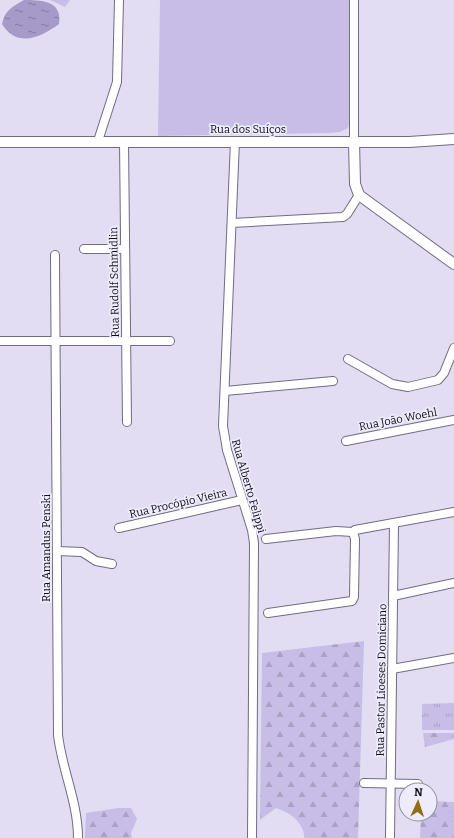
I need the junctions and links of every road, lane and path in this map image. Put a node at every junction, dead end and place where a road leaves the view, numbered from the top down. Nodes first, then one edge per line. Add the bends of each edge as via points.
1 (119, 0) edge
2 (354, 0) edge
3 (454, 139) edge
4 (235, 141) junction
5 (354, 141) junction
6 (0, 142) edge
7 (98, 142) junction
8 (124, 142) junction
9 (360, 195) junction
10 (232, 223) junction
11 (84, 249) dead end
12 (125, 249) junction
13 (55, 255) dead end
14 (454, 264) edge
15 (0, 341) edge
16 (56, 341) junction
17 (126, 341) junction
18 (170, 341) dead end
19 (454, 348) edge
20 (348, 359) dead end
21 (333, 382) dead end
22 (225, 391) junction
23 (454, 420) edge
24 (127, 422) dead end
25 (346, 440) dead end
26 (242, 500) junction
27 (454, 512) edge
28 (394, 523) junction
29 (119, 528) dead end
30 (354, 531) junction
31 (266, 539) dead end
32 (57, 551) junction
33 (112, 564) dead end
34 (454, 583) edge
35 (393, 596) junction
36 (268, 613) dead end
37 (454, 658) edge
38 (392, 669) junction
39 (364, 783) dead end
40 (391, 784) junction
41 (398, 784) edge
42 (78, 838) edge
43 (252, 838) edge
44 (390, 838) edge

1 - 7 street via 117,82
2 - 5 street
3 - 5 street, Rua dos Suíços via 409,142
4 - 5 street, Rua dos Suíços
4 - 8 street, Rua dos Suíços
4 - 10 street, Rua Alberto Felippi
5 - 9 street via 355,184
6 - 7 street, Rua dos Suíços
7 - 8 street, Rua dos Suíços
8 - 12 street, Rua Rudolf Schmidlin
9 - 10 street via 343,217
9 - 14 street
10 - 22 street, Rua Alberto Felippi
11 - 12 street
12 - 17 street, Rua Rudolf Schmidlin
13 - 16 street, Rua Amandus Penski
15 - 16 street
16 - 17 street
16 - 32 street, Rua Amandus Penski
17 - 18 street
17 - 24 street, Rua Rudolf Schmidlin
19 - 20 street via 444,373 438,380 408,387 392,384
21 - 22 street
22 - 26 street, Rua Alberto Felippi via 224,438
23 - 25 street, Rua João Woehl
26 - 29 street, Rua Procópio Vieira
26 - 43 street, Rua Alberto Felippi via 252,530 254,549
27 - 28 street
28 - 30 street
28 - 35 street, Rua Pastor Lioeses Domiciano
30 - 31 street
30 - 36 street via 352,601
32 - 33 street via 82,552 96,561
32 - 42 street, Rua Amandus Penski via 58,736 75,806
34 - 35 street
35 - 38 street, Rua Pastor Lioeses Domiciano
37 - 38 street
38 - 40 street, Rua Pastor Lioeses Domiciano
39 - 40 street
40 - 41 street
40 - 44 street, Rua Pastor Lioeses Domiciano

